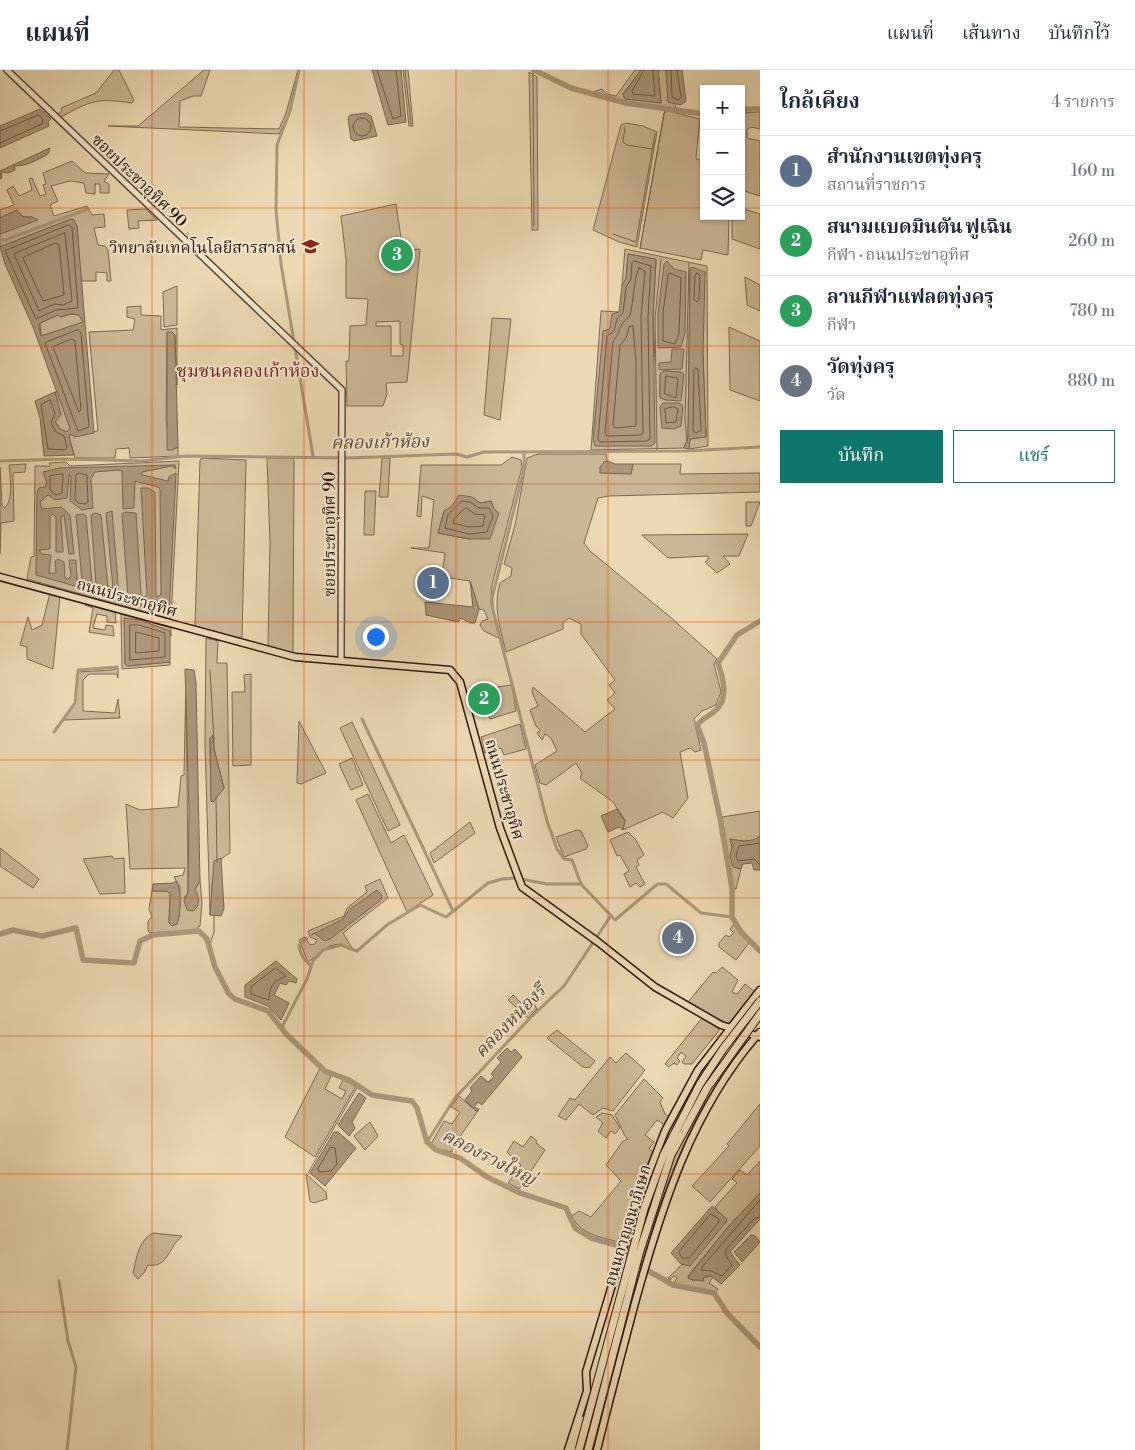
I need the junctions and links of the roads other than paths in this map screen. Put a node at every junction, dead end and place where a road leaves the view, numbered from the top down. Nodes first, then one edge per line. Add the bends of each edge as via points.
1 (8, 70) edge
2 (0, 577) edge
3 (341, 660) junction
4 (760, 990) edge
5 (760, 1001) edge
6 (760, 1014) edge
7 (729, 1029) junction
8 (759, 1036) edge
9 (586, 1372) junction
10 (614, 1382) junction
11 (594, 1393) junction
12 (568, 1450) edge
13 (573, 1450) edge
14 (579, 1450) edge
15 (588, 1450) edge
16 (597, 1450) edge

1 - 3 street, ซอยประชาอุทิศ 90 via 342,390
2 - 3 main road, ถนนประชาอุทิศ via 295,657
3 - 7 main road, ถนนประชาอุทิศ via 448,669 456,675 522,887 655,987
4 - 7 main road
5 - 11 highway, ถนนกาญจนาภิเษก, bridge via 700,1084 664,1154 644,1209
6 - 15 highway, ถนนกาญจนาภิเษก, bridge via 707,1088 671,1155 641,1246
7 - 8 main road, ถนนประชาอุทิศ
7 - 9 main road via 698,1070 665,1131 642,1187
8 - 10 main road via 712,1098 696,1128 665,1202
9 - 10 main road via 591,1377
9 - 12 main road via 587,1391
10 - 16 main road
11 - 13 highway, bridge
11 - 14 highway, ถนนกาญจนาภิเษก, bridge

